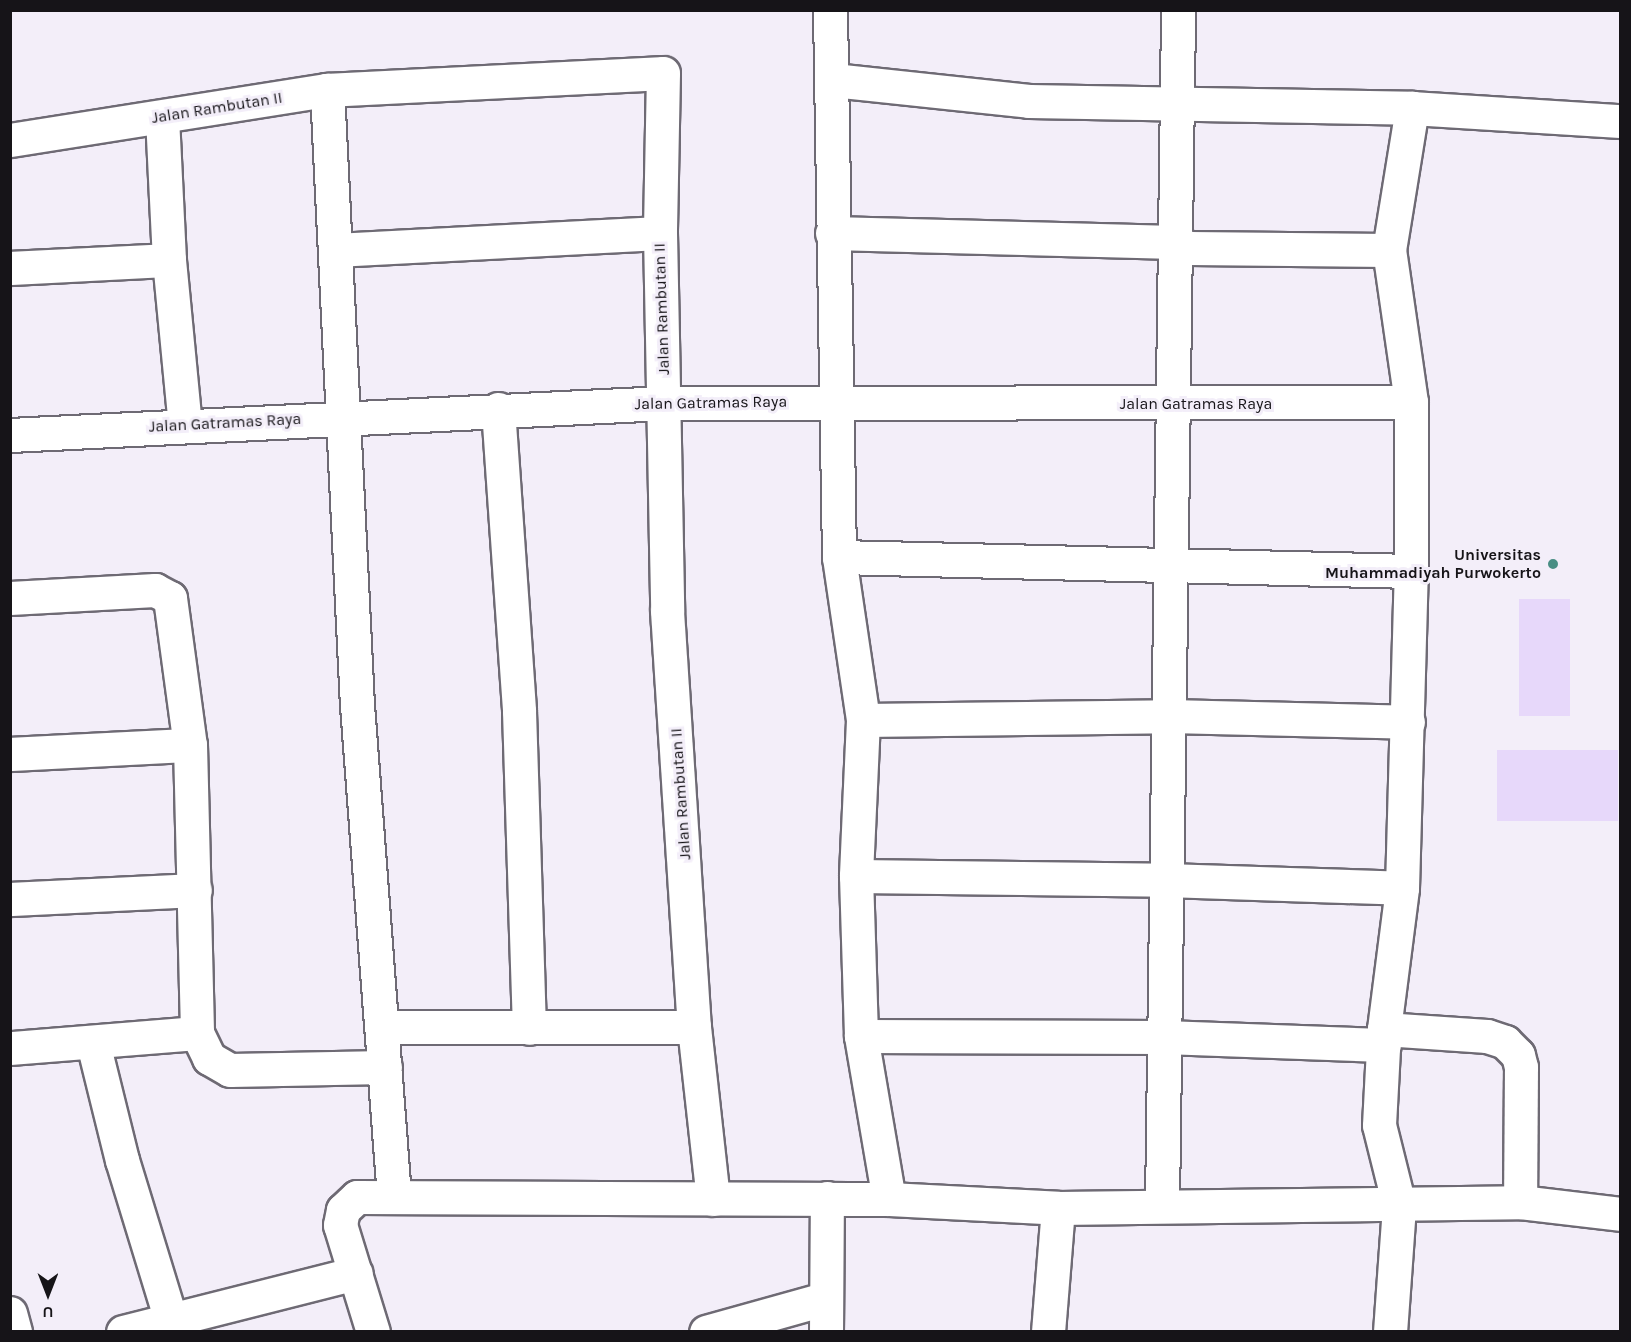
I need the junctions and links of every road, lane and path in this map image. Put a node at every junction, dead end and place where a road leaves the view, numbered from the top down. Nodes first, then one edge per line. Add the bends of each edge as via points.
1 (830, 10) edge
2 (1178, 10) edge
3 (833, 80) junction
4 (327, 90) junction
5 (1176, 103) junction
6 (1412, 108) junction
7 (162, 117) junction
8 (1620, 121) edge
9 (10, 140) edge
10 (660, 233) junction
11 (832, 233) junction
12 (1175, 242) junction
13 (335, 250) junction
14 (1389, 250) junction
15 (169, 260) junction
16 (10, 268) edge
17 (837, 401) junction
18 (1411, 402) junction
19 (665, 403) junction
20 (1173, 405) junction
21 (498, 409) junction
22 (346, 416) junction
23 (185, 425) junction
24 (10, 435) edge
25 (839, 557) junction
26 (1171, 568) junction
27 (1411, 572) junction
28 (10, 598) edge
29 (1168, 716) junction
30 (863, 720) junction
31 (1408, 722) junction
32 (190, 745) junction
33 (10, 754) edge
34 (856, 876) junction
35 (1166, 880) junction
36 (1402, 888) junction
37 (195, 890) junction
38 (10, 899) edge
39 (384, 1027) junction
40 (694, 1027) junction
41 (529, 1028) junction
42 (197, 1033) junction
43 (861, 1036) junction
44 (1164, 1037) junction
45 (1384, 1037) junction
46 (93, 1043) junction
47 (10, 1048) edge
48 (385, 1067) junction
49 (394, 1195) junction
50 (827, 1198) junction
51 (713, 1199) junction
52 (889, 1199) junction
53 (1520, 1202) junction
54 (1162, 1205) junction
55 (1399, 1205) junction
56 (1058, 1208) junction
57 (1620, 1214) edge
58 (356, 1273) junction
59 (824, 1299) junction
60 (10, 1313) edge
61 (171, 1320) junction
62 (15, 1332) edge
63 (123, 1332) edge
64 (374, 1332) edge
65 (706, 1332) edge
66 (826, 1332) edge
67 (1048, 1332) edge
68 (1390, 1332) edge

1 - 3 street
2 - 5 street
3 - 5 street via 1029,101
3 - 11 street
4 - 7 street, Jalan Rambutan II
4 - 10 street, Jalan Rambutan II via 663,73
4 - 13 street
5 - 6 street
5 - 12 street
6 - 8 street
6 - 14 street
7 - 9 street, Jalan Rambutan II
7 - 15 street
10 - 13 street
10 - 19 street, Jalan Rambutan II
11 - 12 street
11 - 17 street
12 - 14 street via 1189,248
12 - 20 street
13 - 22 street
14 - 18 street
15 - 16 street
15 - 23 street
17 - 19 street, Jalan Gatramas Raya
17 - 20 street, Jalan Gatramas Raya
17 - 25 street
18 - 20 street, Jalan Gatramas Raya
18 - 27 street
19 - 21 street, Jalan Gatramas Raya
19 - 40 street, Jalan Rambutan II via 667,611
20 - 26 street
21 - 22 street, Jalan Gatramas Raya
21 - 41 street via 519,711
22 - 23 street, Jalan Gatramas Raya
22 - 39 street via 357,705
23 - 24 street, Jalan Gatramas Raya
25 - 26 street
25 - 30 street
26 - 27 street
26 - 29 street
27 - 31 street
28 - 32 street via 155,590 170,598
29 - 30 street
29 - 31 street
29 - 35 street
30 - 34 street
31 - 36 street
32 - 33 street
32 - 37 street
34 - 35 street
34 - 43 street
35 - 36 street
35 - 44 street
36 - 45 street
37 - 38 street
37 - 42 street
39 - 41 street
39 - 48 street
40 - 41 street
40 - 51 street, Jalan Rambutan II
42 - 46 street
42 - 48 street via 209,1058 230,1070
43 - 44 street
43 - 52 street
44 - 45 street
44 - 54 street
45 - 53 street via 1487,1036 1505,1042 1518,1055
45 - 55 street via 1379,1125
46 - 47 street
46 - 61 street via 122,1160
48 - 49 street
49 - 51 street
49 - 58 street via 357,1197 343,1210 340,1225
50 - 51 street
50 - 52 street
50 - 59 street
52 - 56 street
53 - 55 street
53 - 57 street
54 - 55 street
54 - 56 street
55 - 68 street
56 - 67 street
58 - 61 street
58 - 64 street
59 - 65 street
59 - 66 street
60 - 62 street
61 - 63 street

